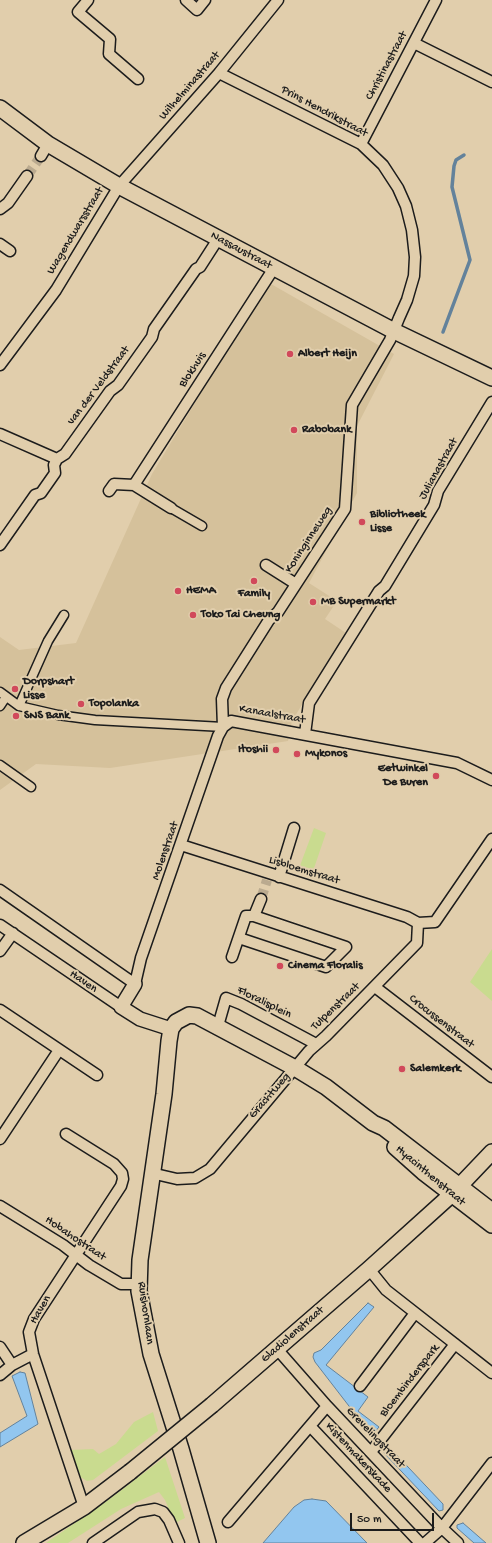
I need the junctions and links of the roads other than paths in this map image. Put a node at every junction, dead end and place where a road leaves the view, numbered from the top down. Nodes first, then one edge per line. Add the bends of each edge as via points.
1 (88, 0) edge
2 (186, 0) edge
3 (205, 0) edge
4 (278, 0) edge
5 (436, 0) edge
6 (414, 43) junction
7 (220, 73) junction
8 (138, 79) dead end
9 (492, 82) edge
10 (0, 108) edge
11 (361, 144) junction
12 (27, 176) tunnel mouth
13 (119, 186) junction
14 (0, 209) edge
15 (218, 239) junction
16 (0, 244) edge
17 (10, 251) dead end
18 (274, 268) junction
19 (394, 331) junction
20 (0, 365) edge
21 (492, 378) edge
22 (492, 402) edge
23 (0, 434) edge
24 (57, 459) junction
25 (134, 485) junction
26 (110, 491) dead end
27 (171, 508) joint
28 (202, 526) dead end
29 (0, 545) edge
30 (266, 565) dead end
31 (296, 584) junction
32 (64, 615) dead end
33 (3, 694) edge
34 (0, 706) edge
35 (18, 706) junction
36 (223, 727) junction
37 (305, 734) junction
38 (0, 765) edge
39 (492, 780) edge
40 (31, 787) dead end
41 (294, 828) dead end
42 (492, 839) edge
43 (181, 845) junction
44 (278, 877) junction
45 (0, 890) edge
46 (260, 899) tunnel mouth
47 (254, 916) junction
48 (418, 923) junction
49 (0, 925) edge
50 (13, 933) junction
51 (239, 938) junction
52 (0, 951) edge
53 (232, 957) dead end
54 (135, 984) junction
55 (375, 987) junction
56 (121, 1007) junction
57 (0, 1010) edge
58 (218, 1026) junction
59 (171, 1029) junction
60 (316, 1044) junction
61 (59, 1050) junction
62 (295, 1068) junction
63 (97, 1075) dead end
64 (492, 1077) edge
65 (66, 1134) dead end
66 (0, 1140) edge
67 (492, 1152) edge
68 (151, 1173) junction
69 (456, 1190) junction
70 (0, 1206) edge
71 (492, 1211) edge
72 (492, 1226) edge
73 (76, 1255) junction
74 (369, 1269) junction
75 (139, 1284) junction
76 (415, 1312) junction
77 (455, 1344) junction
78 (0, 1347) edge
79 (277, 1349) junction
80 (33, 1354) junction
81 (12, 1365) junction
82 (492, 1373) edge
83 (0, 1375) edge
84 (360, 1386) dead end
85 (327, 1406) junction
86 (310, 1426) junction
87 (371, 1452) junction
88 (492, 1463) edge
89 (84, 1507) junction
90 (228, 1522) dead end
91 (442, 1528) junction
92 (24, 1543) edge
93 (93, 1543) edge
94 (179, 1543) edge
95 (208, 1543) edge
96 (420, 1543) edge
97 (425, 1543) edge
98 (458, 1543) edge

1 - 8 street via 78,12 110,38 109,54
2 - 3 street via 197,10
4 - 7 street, Wilhelminastraat
5 - 6 street, Christinastraat
6 - 9 street
6 - 11 street, Christinastraat
7 - 11 street, Prins Hendrikstraat
7 - 13 street, Wilhelminastraat
10 - 13 main road, Nassaustraat via 44,150
11 - 19 street, Prins Hendrikstraat via 383,165 398,188 412,230 414,276
12 - 14 street via 8,203
13 - 15 main road, Nassaustraat
13 - 20 street, Wagendwarsstraat via 56,290
15 - 18 main road, Nassaustraat
15 - 24 street, van der Veldstraat via 118,385 110,391 66,454
16 - 17 street
18 - 19 main road, Nassaustraat
18 - 25 street, Blokhuis
19 - 21 main road, Nassaustraat
19 - 31 street, Koninginneweg via 352,405 345,509
22 - 37 street, Julianastraat via 385,586 379,591 309,703
23 - 24 street
24 - 29 street via 54,465 55,473 41,493 35,495
25 - 26 street via 114,484
25 - 27 street
27 - 28 street
30 - 31 street
31 - 36 street, Koninginneweg via 278,612 269,620 226,688 222,699
32 - 35 street via 48,641
33 - 34 street
33 - 35 street, Kanaalstraat
35 - 36 street, Kanaalstraat via 95,720
36 - 37 street, Kanaalstraat via 231,721
36 - 43 street, Molenstraat
37 - 39 street, Kanaalstraat via 457,763
38 - 40 street
41 - 44 street
42 - 48 street via 435,922
43 - 44 street, Lisbloemstraat via 268,877
43 - 54 street, Molenstraat via 141,958
44 - 48 street, Lisbloemstraat via 407,917
45 - 54 street
46 - 47 street
47 - 51 street via 246,916
47 - 51 street via 346,947 326,967
48 - 55 street, Tulpenstraat via 417,943
49 - 50 street, Haven
50 - 52 street
50 - 56 street, Haven
51 - 53 street
54 - 56 street
55 - 60 street, Tulpenstraat
55 - 64 street, Crocussenstraat
56 - 59 street, Haven via 140,1019
57 - 61 street
58 - 59 main road, Grachtweg via 189,1015 176,1022
58 - 60 street, Floralisplein via 226,998
58 - 62 main road, Grachtweg
59 - 68 main road, Ruishornlaan via 164,1094
60 - 62 street, Tulpenstraat
61 - 63 street
61 - 66 street
62 - 68 street, Grachtweg via 210,1169 195,1178 177,1179
62 - 69 main road, Hyacinthenstraat via 326,1087 373,1123 380,1134
65 - 73 street, Haven via 114,1164 122,1173 121,1186
67 - 69 main road, Gladiolenstraat
68 - 75 main road, Ruishornlaan
69 - 71 main road, Hyacinthenstraat
69 - 72 main road, Hyacinthenstraat
69 - 74 main road, Gladiolenstraat
70 - 73 street, Hobahostraat
73 - 75 street, Hobahostraat via 121,1284
73 - 80 street, Haven via 34,1319 29,1332
74 - 76 street, Bloembinderspark via 386,1290
74 - 79 main road, Gladiolenstraat
75 - 95 main road, Ruishornlaan via 151,1354
76 - 77 street, Bloembinderspark
76 - 84 street
77 - 82 street, Bloembinderspark
77 - 87 street, Bloembinderspark
78 - 81 street
79 - 85 street, Grevelingstraat
79 - 89 main road, Gladiolenstraat, bridge via 212,1405
80 - 81 street
80 - 89 street, Haven
81 - 83 street
85 - 86 street, Kistenmakerskade
85 - 87 street, Grevelingstraat
86 - 90 street, Kistenmakerskade
86 - 96 street, Kistenmakerskade
87 - 91 street, Grevelingstraat
88 - 91 street
89 - 92 main road, Gladiolenstraat
91 - 97 street
91 - 98 street, Grevelingstraat
93 - 94 street via 138,1512 155,1509 163,1512 169,1520

